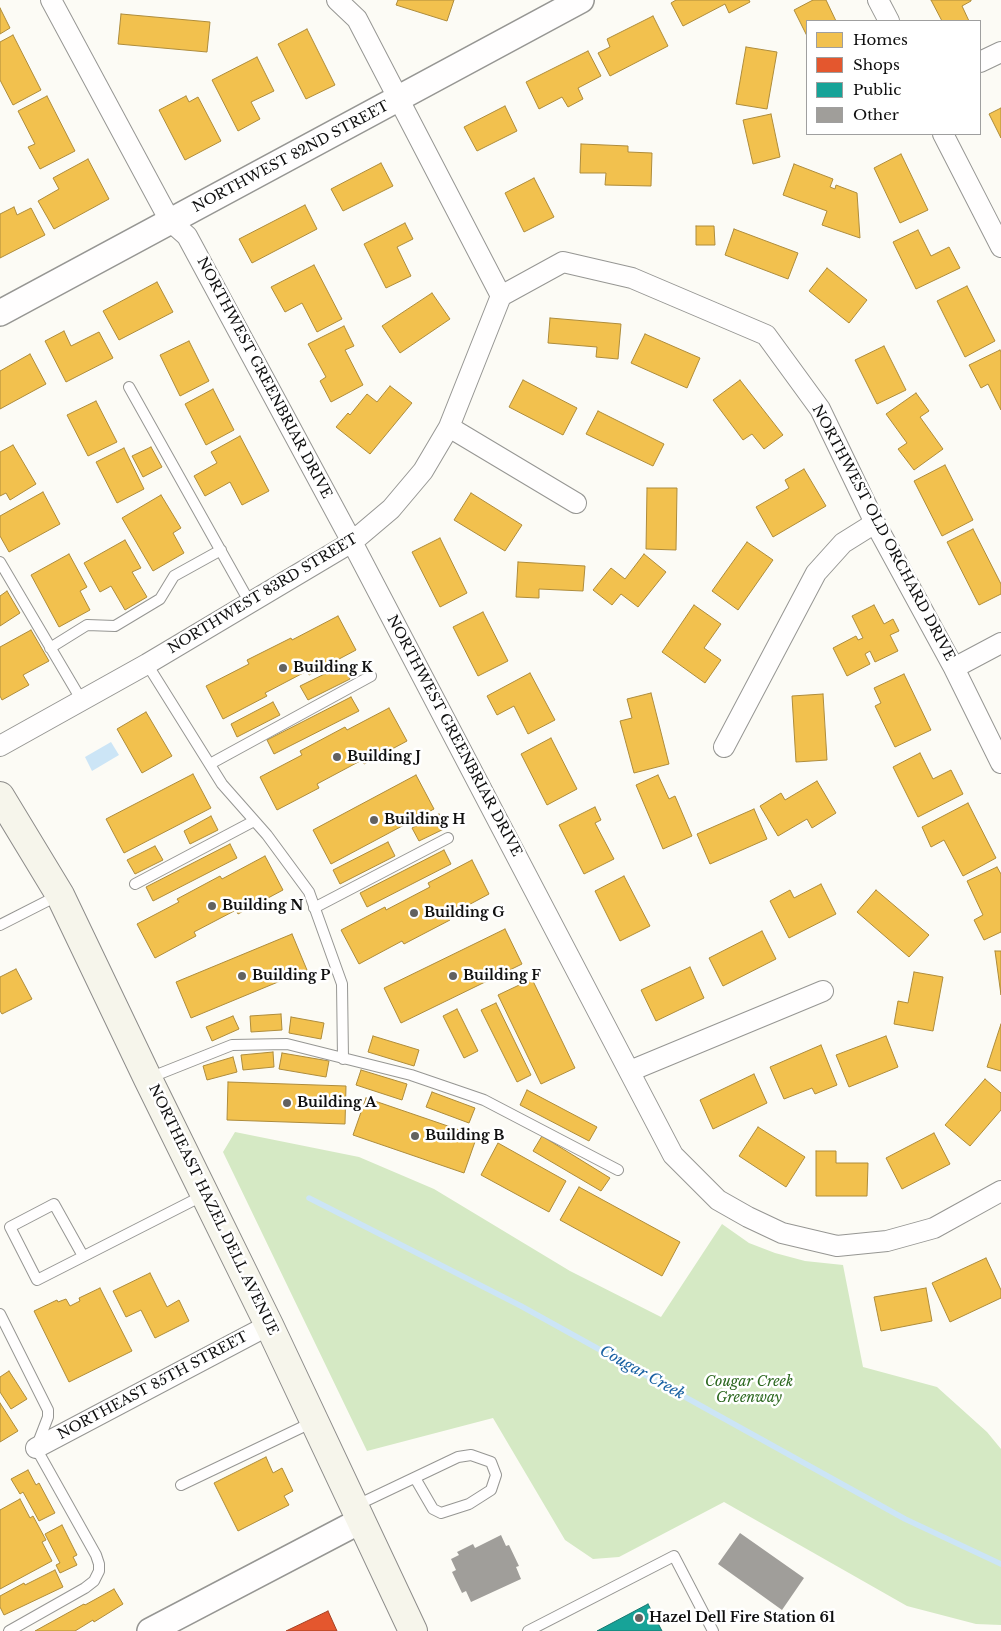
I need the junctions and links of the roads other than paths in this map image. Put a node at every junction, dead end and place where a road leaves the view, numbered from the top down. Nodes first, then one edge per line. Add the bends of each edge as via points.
1 (51, 0) edge
2 (337, 0) edge
3 (581, 0) edge
4 (878, 0) edge
5 (888, 20) edge
6 (1001, 52) edge
7 (981, 62) edge
8 (398, 99) junction
9 (945, 135) edge
10 (170, 222) junction
11 (1001, 247) edge
12 (501, 296) junction
13 (0, 313) edge
14 (129, 387) dead end
15 (449, 426) junction
16 (576, 503) dead end
17 (875, 523) junction
18 (352, 542) junction
19 (221, 550) junction
20 (0, 562) edge
21 (250, 602) junction
22 (1001, 643) edge
23 (50, 648) junction
24 (147, 664) junction
25 (954, 668) junction
26 (371, 676) dead end
27 (82, 701) junction
28 (0, 746) edge
29 (724, 747) dead end
30 (1001, 763) edge
31 (210, 764) junction
32 (0, 796) edge
33 (254, 821) junction
34 (448, 838) dead end
35 (135, 884) dead end
36 (60, 895) junction
37 (314, 908) junction
38 (0, 925) edge
39 (823, 991) dead end
40 (343, 1059) junction
41 (630, 1071) junction
42 (148, 1078) junction
43 (618, 1170) dead end
44 (1001, 1192) edge
45 (205, 1194) junction
46 (83, 1256) junction
47 (0, 1314) edge
48 (269, 1325) junction
49 (314, 1421) junction
50 (36, 1448) junction
51 (415, 1478) junction
52 (181, 1485) dead end
53 (357, 1514) junction
54 (9, 1631) edge
55 (150, 1631) edge
56 (413, 1631) edge
57 (528, 1631) edge
58 (713, 1631) edge

1 - 10 street, NORTHWEST GREENBRIAR DRIVE
2 - 8 street via 357,19
3 - 8 street, NORTHWEST 82ND STREET
4 - 5 street
6 - 7 street
8 - 10 street, NORTHWEST 82ND STREET
8 - 12 street
9 - 11 street
10 - 13 street, NORTHWEST 82ND STREET
10 - 18 street, NORTHWEST GREENBRIAR DRIVE via 187,236
12 - 15 street, NORTHWEST 83RD STREET
12 - 17 street, NORTHWEST OLD ORCHARD DRIVE via 563,262 632,278 766,335 820,409
14 - 19 lane
15 - 16 street
15 - 18 street, NORTHWEST 83RD STREET via 423,471 391,509
17 - 25 street, NORTHWEST OLD ORCHARD DRIVE
17 - 29 street via 843,543 816,573
18 - 21 street, NORTHWEST 83RD STREET
18 - 41 street, NORTHWEST GREENBRIAR DRIVE
19 - 21 lane
19 - 23 lane via 174,576 160,599 115,626 88,625
20 - 23 lane
21 - 24 street, NORTHWEST 83RD STREET
22 - 25 street
23 - 27 lane
24 - 27 street, NORTHWEST 83RD STREET
24 - 31 lane
25 - 30 street, NORTHWEST OLD ORCHARD DRIVE
26 - 31 lane
27 - 28 street, NORTHWEST 83RD STREET
31 - 33 lane via 222,784
32 - 36 main road, NORTHEAST HAZEL DELL AVENUE
33 - 35 lane
33 - 37 lane via 309,892
34 - 37 lane
36 - 38 lane
36 - 42 main road, NORTHEAST HAZEL DELL AVENUE
37 - 40 lane via 342,984
39 - 41 street
40 - 42 lane via 288,1044 232,1045
40 - 43 lane via 411,1075 484,1100
41 - 44 street, NORTHWEST GREENBRIAR DRIVE via 673,1154 718,1200 782,1233 837,1246 887,1241 934,1228
42 - 45 main road, NORTHEAST HAZEL DELL AVENUE
45 - 46 lane
45 - 48 main road, NORTHEAST HAZEL DELL AVENUE
46 - 46 lane via 37,1280 10,1227 54,1204
47 - 50 lane via 48,1410
48 - 49 main road, NORTHEAST HAZEL DELL AVENUE
48 - 50 street, NORTHEAST 85TH STREET
49 - 52 lane
49 - 53 main road, NORTHEAST HAZEL DELL AVENUE
50 - 54 lane via 96,1555 99,1571 85,1588
51 - 51 lane via 458,1457 471,1455 491,1462 496,1475 491,1490 469,1504 441,1513 433,1509
51 - 53 lane
53 - 55 street
53 - 56 main road, NORTHEAST HAZEL DELL AVENUE
57 - 58 lane via 674,1556

